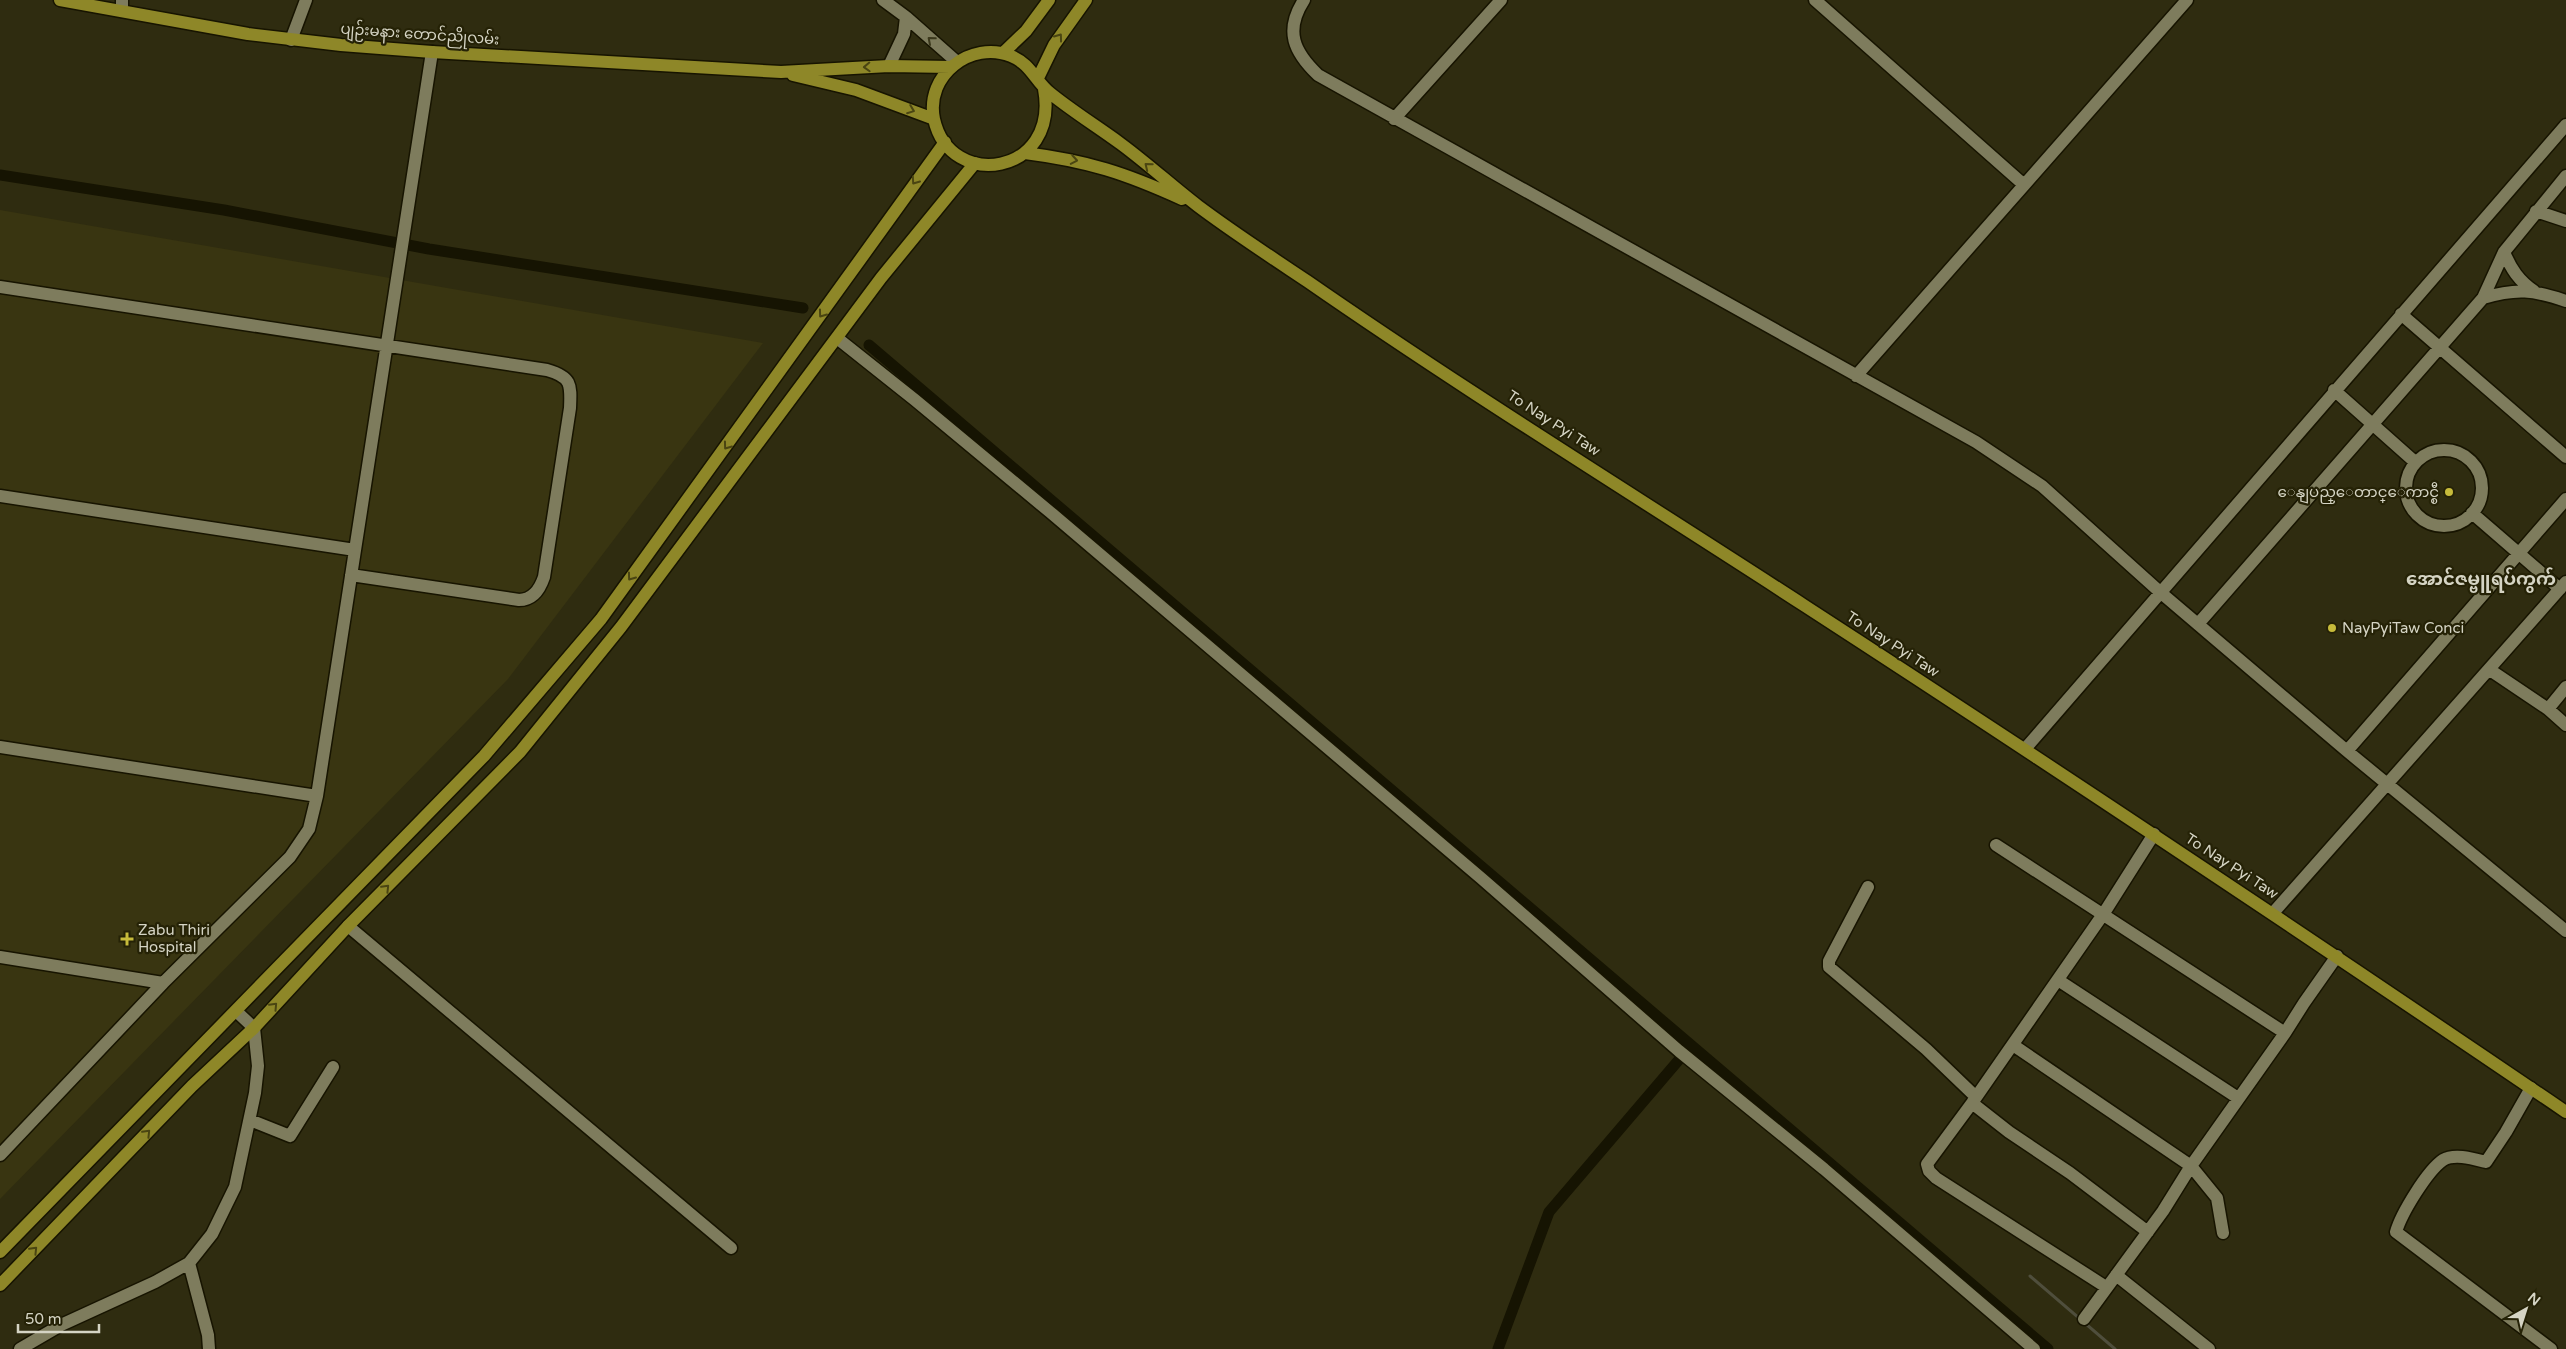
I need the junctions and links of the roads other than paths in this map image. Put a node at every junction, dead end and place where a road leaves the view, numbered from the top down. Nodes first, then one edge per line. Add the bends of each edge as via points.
1 (60, 0) edge
2 (306, 0) edge
3 (883, 0) edge
4 (1049, 0) edge
5 (1086, 0) edge
6 (1304, 0) edge
7 (1501, 0) edge
8 (1815, 0) edge
9 (2187, 0) edge
10 (122, 6) edge
11 (906, 17) junction
12 (291, 40) junction
13 (432, 52) junction
14 (1003, 53) junction
15 (954, 64) junction
16 (889, 66) junction
17 (781, 72) junction
18 (1041, 84) junction
19 (934, 119) junction
20 (1394, 120) junction
21 (2566, 126) edge
22 (944, 142) junction
23 (1026, 153) junction
24 (975, 163) junction
25 (2566, 176) edge
26 (2023, 184) junction
27 (1200, 208) junction
28 (2536, 211) junction
29 (2566, 221) edge
30 (2504, 252) junction
31 (0, 288) edge
32 (2534, 291) junction
33 (2483, 298) junction
34 (2566, 301) edge
35 (2401, 314) junction
36 (837, 338) junction
37 (2441, 346) junction
38 (385, 347) junction
39 (1856, 376) junction
40 (2334, 390) junction
41 (2373, 425) junction
42 (2566, 457) edge
43 (2415, 462) junction
44 (0, 496) edge
45 (2566, 499) edge
46 (2472, 513) junction
47 (355, 550) junction
48 (2517, 554) junction
49 (351, 575) junction
50 (2563, 586) edge
51 (2160, 592) junction
52 (2198, 624) junction
53 (2490, 670) junction
54 (2566, 687) edge
55 (2548, 709) junction
56 (2566, 725) edge
57 (0, 747) edge
58 (2025, 749) junction
59 (2347, 751) junction
60 (2388, 786) junction
61 (317, 796) junction
62 (2154, 834) junction
63 (1996, 845) dead end
64 (1868, 887) dead end
65 (2104, 913) junction
66 (2273, 913) junction
67 (348, 926) junction
68 (2566, 931) edge
69 (2337, 956) junction
70 (0, 958) edge
71 (2058, 980) junction
72 (163, 983) junction
73 (236, 1011) junction
74 (254, 1028) junction
75 (2285, 1034) junction
76 (2013, 1045) junction
77 (333, 1068) dead end
78 (2531, 1088) junction
79 (2238, 1098) junction
80 (1974, 1100) junction
81 (2566, 1112) edge
82 (250, 1120) junction
83 (0, 1155) edge
84 (2190, 1166) junction
85 (2148, 1232) junction
86 (2223, 1233) dead end
87 (731, 1248) dead end
88 (0, 1252) edge
89 (189, 1263) junction
90 (2116, 1275) junction
91 (0, 1285) edge
92 (2106, 1287) junction
93 (2084, 1319) dead end
94 (20, 1349) edge
95 (209, 1349) edge
96 (2034, 1349) edge
97 (2209, 1349) edge
98 (2550, 1349) edge

1 - 10 main road, ပျဉ်းမနား တောင်ညိုလမ်း
2 - 12 street
3 - 11 street
4 - 14 main road via 1026,31
18 -> 5 main road via 1054,45
6 - 20 street via 1292,27 1295,44 1304,61 1318,75
7 - 20 street
8 - 26 street
9 - 26 street
10 - 12 main road, ပျဉ်းမနား တောင်ညိုလမ်း
15 -> 11 street
11 - 16 street via 904,34
12 - 13 main road, ပျဉ်းမနား တောင်ညိုလမ်း
13 - 17 main road, ပျဉ်းမနား တောင်ညိုလမ်း
13 - 38 street
14 - 15 main road via 977,53
14 - 18 main road via 1017,58
15 - 16 main road
15 - 19 main road via 939,84 934,101
16 -> 17 main road
17 -> 19 main road via 856,90
18 - 23 main road via 1047,107 1045,124 1038,140
27 -> 18 main road
19 - 22 main road
20 - 39 street
21 - 35 street
22 - 24 main road via 961,157
22 -> 73 main road via 601,619 484,756
23 - 24 main road via 1002,164
23 -> 27 main road via 1108,168
24 - 36 main road
25 - 28 street
26 - 39 street
27 - 58 main road, To Nay Pyi Taw via 1353,313
28 - 29 street
28 - 30 street
30 - 32 street via 2522,283
30 - 33 street
31 - 38 street
32 - 33 street via 2501,292
32 - 34 street
33 - 37 street
35 - 37 street
35 - 40 street
67 -> 36 main road via 526,745 622,627
36 - 96 street via 1080,538 1481,878 1682,1054 1824,1169
37 - 41 street
37 - 42 street
38 - 47 street
38 - 49 street via 558,373 570,386 570,408 544,577 531,597 519,600
39 - 51 street via 1976,442 2042,486
40 - 41 street
40 - 51 street
41 - 43 street
41 - 52 street
43 - 46 street via 2408,474 2406,487 2410,504 2422,519 2447,526
43 - 46 street via 2437,450 2450,450 2462,454 2474,464 2482,489 2480,502
44 - 47 street
45 - 48 street
46 - 48 street
47 - 49 street
48 - 50 street
48 - 59 street
49 - 61 street
50 - 53 street
51 - 52 street
51 - 58 street
52 - 59 street
53 - 55 street
53 - 60 street
54 - 55 street
55 - 56 street
57 - 61 street
58 - 62 main road, To Nay Pyi Taw
59 - 60 street
60 - 66 street
60 - 68 street
61 - 72 street via 309,829 294,852
62 - 65 street
62 - 66 main road, To Nay Pyi Taw
63 - 65 street
64 - 80 street via 1829,967 1919,1042
65 - 71 street
65 - 75 street
66 - 69 main road, To Nay Pyi Taw
74 -> 67 main road
67 - 87 street
69 - 75 street
69 - 78 main road, To Nay Pyi Taw
70 - 72 street
71 - 76 street
71 - 79 street
72 - 83 street
73 - 74 street
73 - 88 main road
74 - 82 street via 258,1066
91 -> 74 main road via 192,1086
75 - 79 street
76 - 80 street
76 - 84 street
77 - 82 street via 290,1136
78 - 81 main road, To Nay Pyi Taw
78 - 98 street via 2486,1162 2462,1157 2444,1160 2399,1220 2396,1232
79 - 84 street
80 - 85 street via 2009,1132
80 - 92 street via 1928,1160 1929,1171
82 - 89 street via 235,1187 218,1225
84 - 85 street
84 - 86 street via 2217,1198
85 - 90 street
89 - 94 street via 61,1325
89 - 95 street
90 - 92 street
90 - 97 street
92 - 93 street

